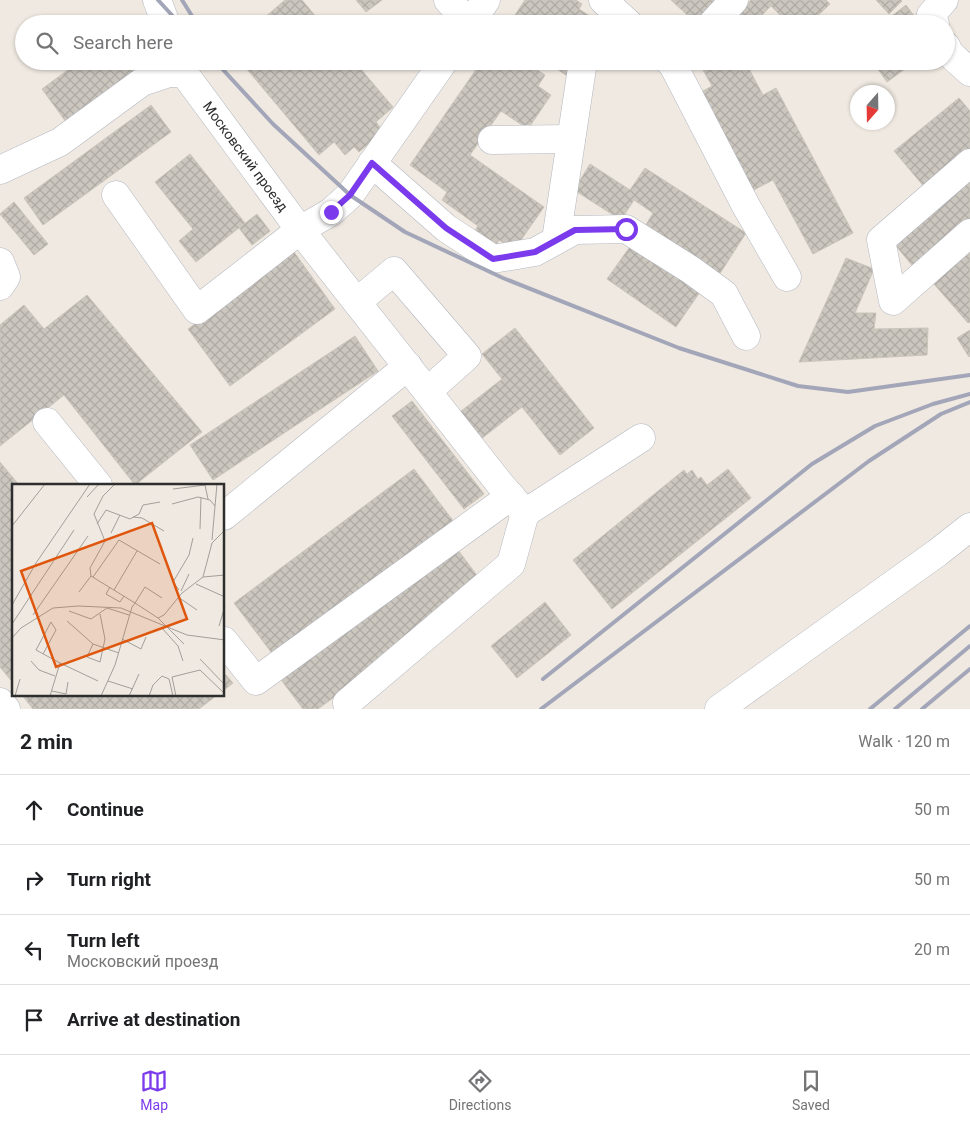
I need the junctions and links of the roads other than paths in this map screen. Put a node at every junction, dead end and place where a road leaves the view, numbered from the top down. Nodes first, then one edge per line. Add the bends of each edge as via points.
1 (157, 0) edge
2 (448, 0) edge
3 (486, 0) edge
4 (734, 0) edge
5 (606, 7) edge
6 (163, 15) edge
7 (462, 15) edge
8 (476, 15) edge
9 (617, 15) edge
10 (720, 15) edge
11 (955, 58) edge
12 (176, 70) edge
13 (184, 70) edge
14 (438, 70) edge
15 (582, 70) edge
16 (677, 70) edge
17 (970, 72) edge
18 (572, 139) junction
19 (492, 140) dead end
20 (372, 163) junction
21 (970, 163) edge
22 (1, 168) edge
23 (116, 196) dead end
24 (300, 230) junction
25 (970, 233) edge
26 (556, 240) junction
27 (0, 262) edge
28 (787, 277) dead end
29 (0, 286) edge
30 (357, 302) junction
31 (746, 336) dead end
32 (408, 366) junction
33 (428, 391) junction
34 (47, 422) dead end
35 (642, 438) dead end
36 (97, 484) edge
37 (518, 504) junction
38 (225, 515) edge
39 (970, 527) edge
40 (225, 642) edge
41 (0, 702) edge
42 (6, 709) edge
43 (348, 709) edge
44 (719, 709) edge

1 - 6 street
2 - 7 street
3 - 8 street
4 - 10 street
5 - 9 street
11 - 17 street
12 - 22 street, Московский проезд via 142,82 60,142
13 - 24 street, Московский проезд
14 - 20 street
15 - 18 street
16 - 28 street via 746,206
18 - 19 street
18 - 26 street
20 - 24 street via 350,195 331,212
20 - 26 street via 446,228 493,259 535,252
21 - 25 street via 881,240 893,301
23 - 24 street via 197,310
24 - 30 street, Московский проезд
26 - 31 street via 575,230 626,229 724,294
27 - 29 street via 6,277
30 - 32 street, Московский проезд
30 - 33 street via 394,271 467,356
32 - 33 street, Московский проезд
32 - 38 street
33 - 37 street, Московский проезд
34 - 36 street
35 - 37 street
37 - 40 street via 256,681
37 - 43 street via 511,564 347,703
39 - 44 street
41 - 42 street

